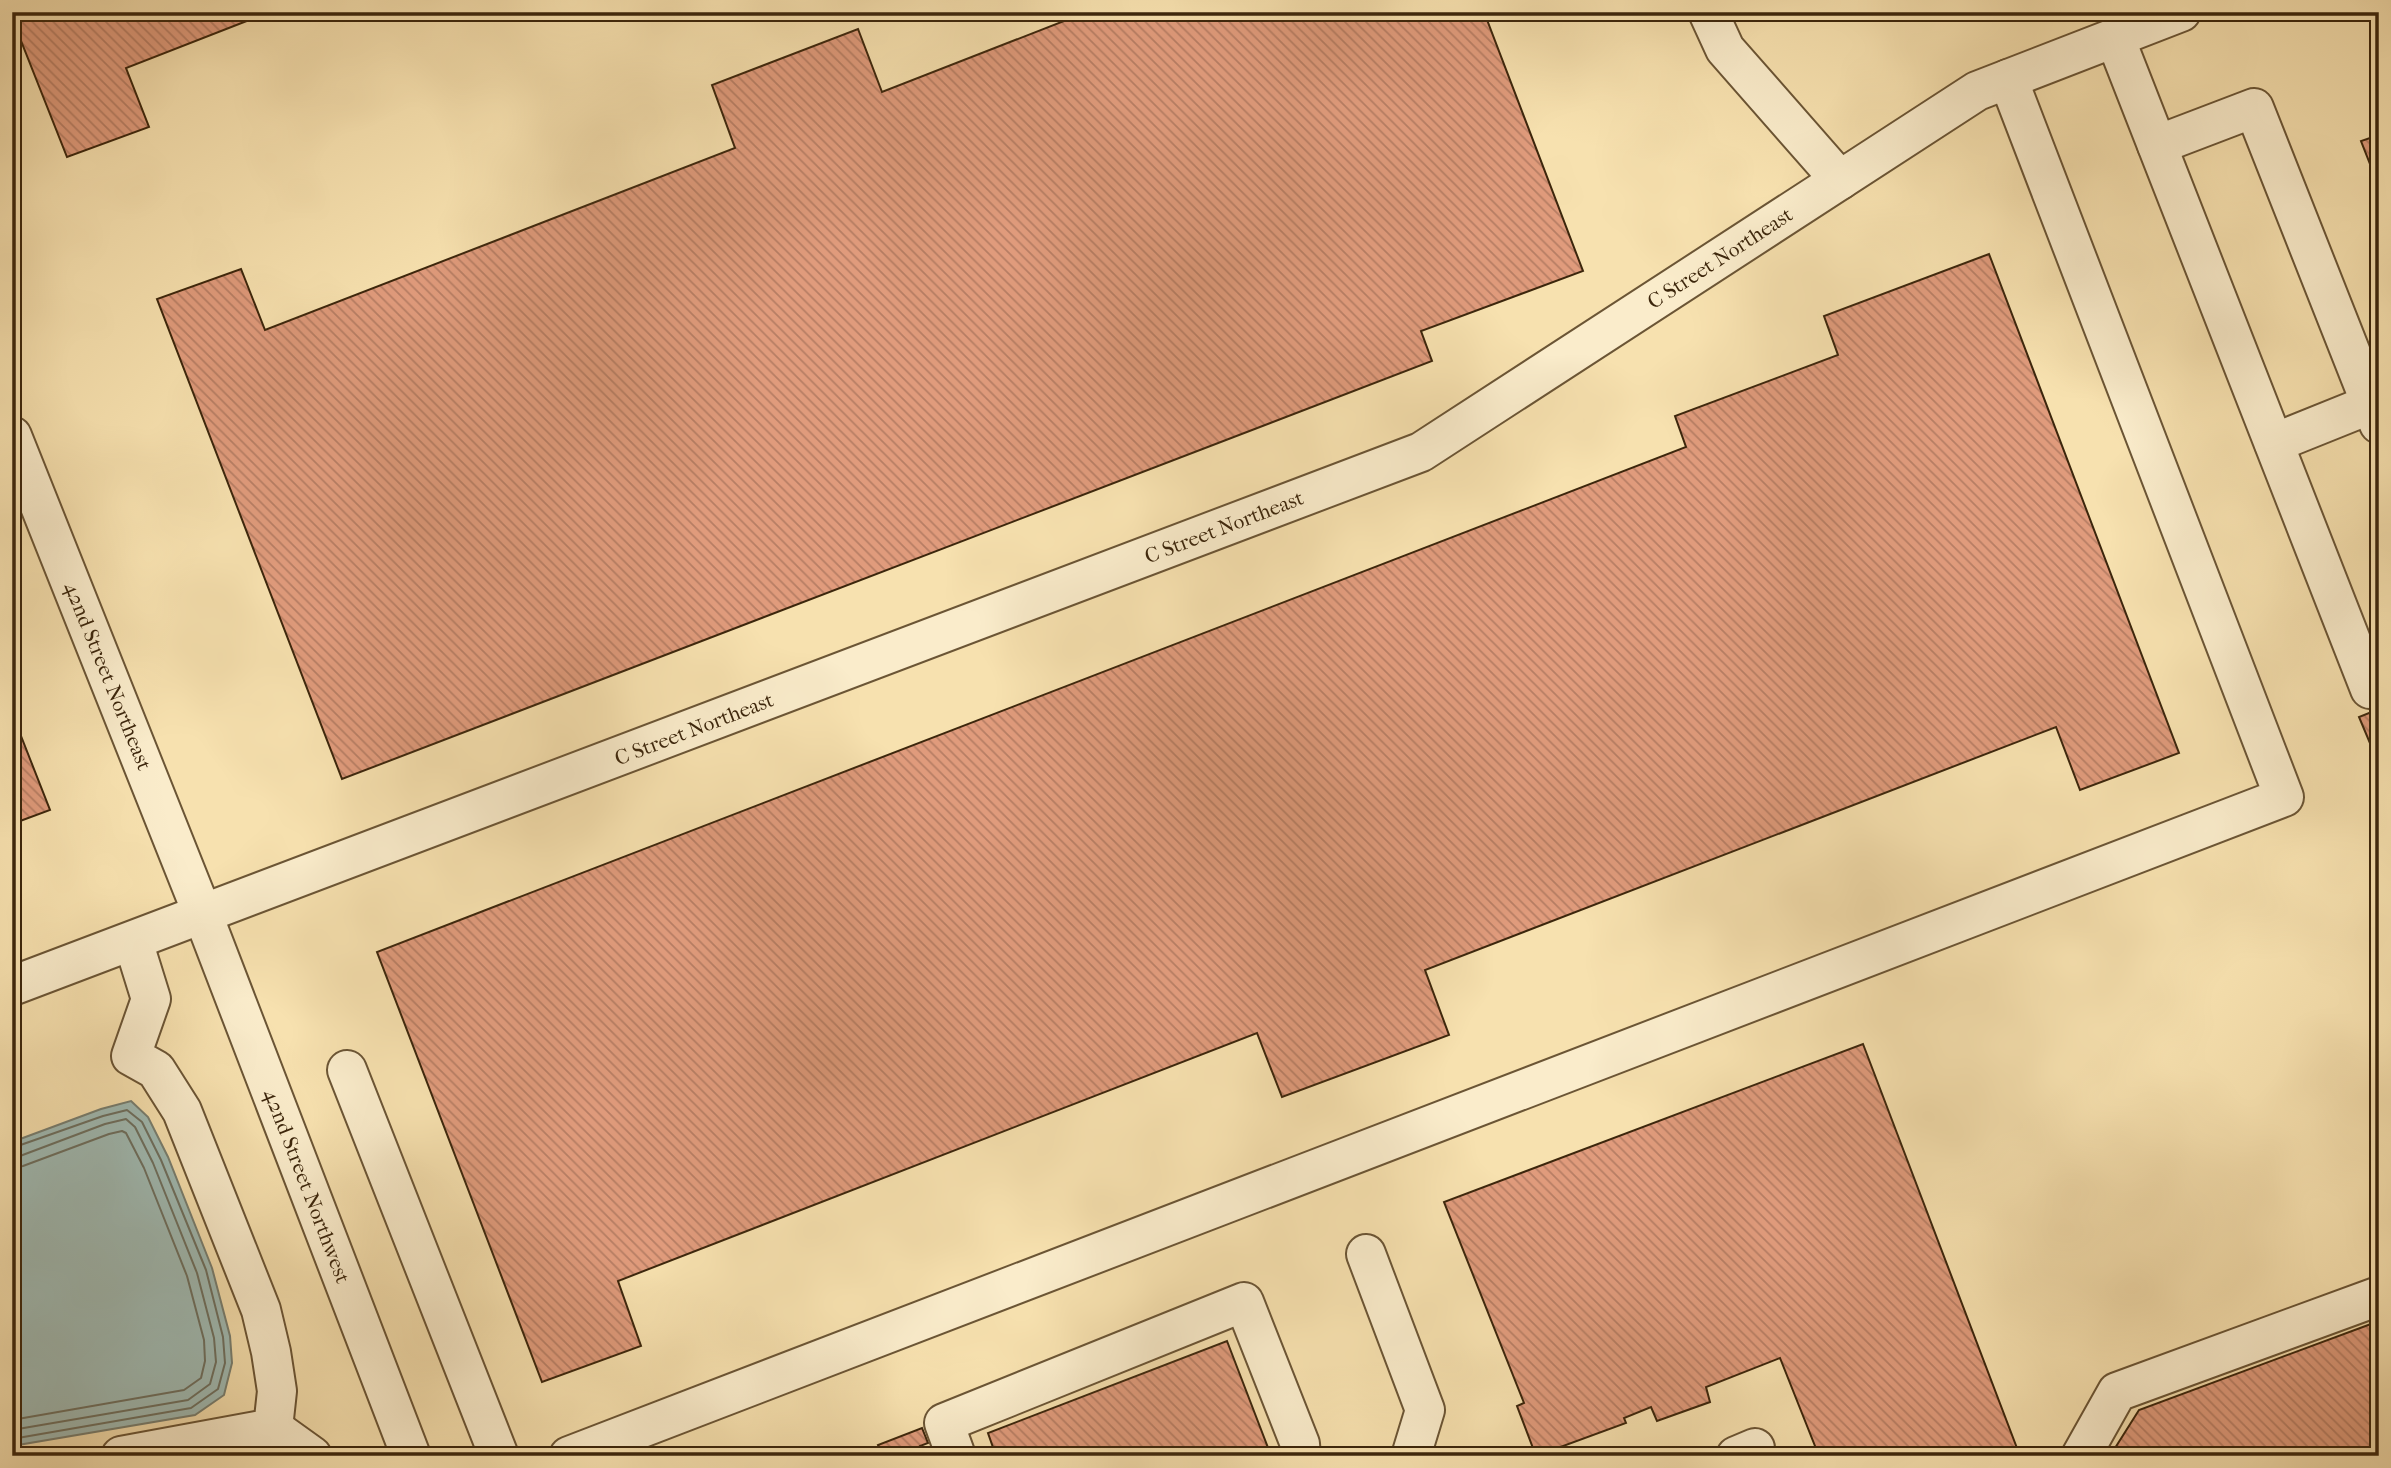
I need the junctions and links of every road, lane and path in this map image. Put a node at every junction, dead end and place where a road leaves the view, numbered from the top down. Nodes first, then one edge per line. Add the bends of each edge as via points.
1 (1708, 12) edge
2 (2181, 12) edge
3 (2115, 38) junction
4 (2008, 79) junction
5 (2157, 145) junction
6 (1840, 180) junction
7 (2375, 414) edge
8 (12, 436) edge
9 (2274, 443) junction
10 (2379, 686) edge
11 (203, 915) junction
12 (133, 942) junction
13 (12, 986) edge
14 (347, 1070) dead end
15 (1366, 1254) dead end
16 (2379, 1296) edge
17 (273, 1427) junction
18 (1307, 1452) edge
19 (121, 1456) edge
20 (312, 1456) edge
21 (411, 1456) edge
22 (499, 1456) edge
23 (569, 1456) edge
24 (956, 1456) edge
25 (1411, 1456) edge
26 (2081, 1456) edge

1 - 6 street via 1725,49
2 - 3 street, C Street Northeast
3 - 4 street, C Street Northeast
3 - 5 street
4 - 6 street, C Street Northeast via 1977,91
4 - 23 street via 2284,797
5 - 7 street via 2254,108
5 - 9 street
6 - 11 street, C Street Northeast via 1421,452
7 - 9 street
8 - 11 street, 42nd Street Northeast
9 - 10 street via 2370,689
11 - 12 street, C Street Northeast
11 - 21 street, 42nd Street Northwest
12 - 13 street, C Street Northeast
12 - 17 street via 151,999 131,1056 156,1070 182,1111 256,1298 271,1352 276,1391
14 - 22 street
15 - 25 street via 1425,1410
16 - 26 street via 2117,1392
17 - 19 street
17 - 20 street
18 - 24 street via 1244,1302 943,1423

